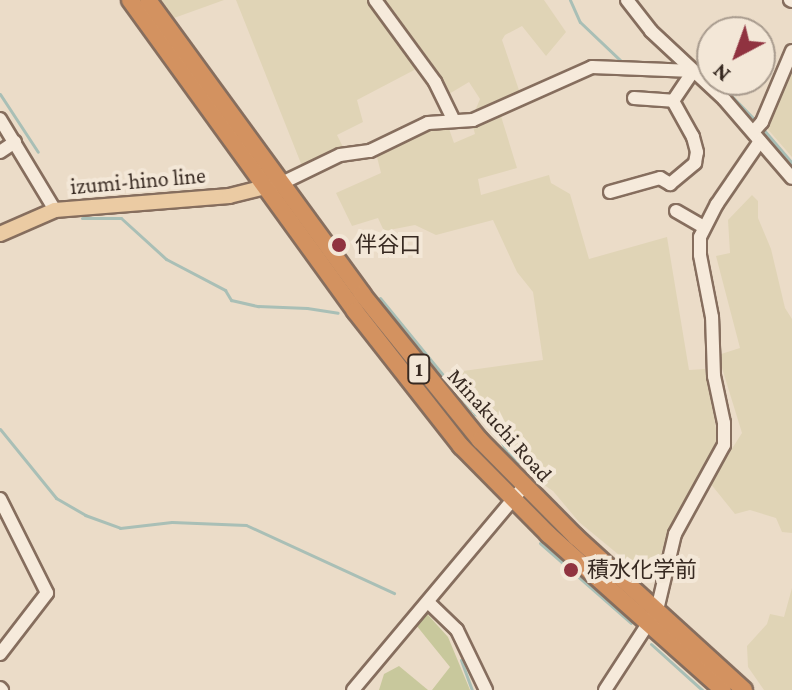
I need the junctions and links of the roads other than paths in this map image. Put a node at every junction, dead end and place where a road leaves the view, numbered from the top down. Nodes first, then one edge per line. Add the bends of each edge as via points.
1 (130, 0) edge
2 (148, 0) edge
3 (375, 0) edge
4 (627, 0) edge
5 (792, 51) edge
6 (693, 71) junction
7 (634, 98) dead end
8 (673, 101) junction
9 (0, 119) edge
10 (454, 121) junction
11 (758, 131) junction
12 (15, 142) junction
13 (0, 152) edge
14 (792, 178) edge
15 (282, 183) junction
16 (264, 187) junction
17 (610, 192) dead end
18 (55, 210) junction
19 (676, 211) dead end
20 (704, 227) junction
21 (0, 234) edge
22 (524, 486) junction
23 (0, 499) edge
24 (513, 500) junction
25 (428, 602) junction
26 (653, 617) junction
27 (0, 654) edge
28 (353, 690) edge
29 (486, 690) edge
30 (605, 690) edge
31 (723, 690) edge
32 (744, 690) edge

1 - 16 highway, Minakuchi Road / 1
2 - 15 highway, Minakuchi Road / 1
3 - 10 street via 435,82
4 - 6 street
5 - 11 street
6 - 8 street
6 - 10 street via 592,67 473,120
6 - 11 street
7 - 8 street
8 - 17 street via 693,137 695,163 670,184 660,178
9 - 12 street
10 - 15 street via 428,123
11 - 14 street
11 - 20 street
12 - 13 street
12 - 18 street
15 - 16 main road, izumi-hino line
15 - 22 highway, Minakuchi Road / 1 via 415,364
16 - 18 main road, izumi-hino line via 229,196
16 - 24 highway, Minakuchi Road / 1 via 409,381
18 - 21 main road, izumi-hino line
19 - 20 street
20 - 26 street via 700,255 712,317 724,445 675,534
22 - 24 street
22 - 26 highway, Minakuchi Road / 1
23 - 27 street via 44,584 46,598
24 - 25 street
24 - 26 highway, Minakuchi Road / 1
25 - 28 street
25 - 29 street via 457,630
26 - 30 street
26 - 31 highway, Minakuchi Road / 1
26 - 32 highway, Minakuchi Road / 1

